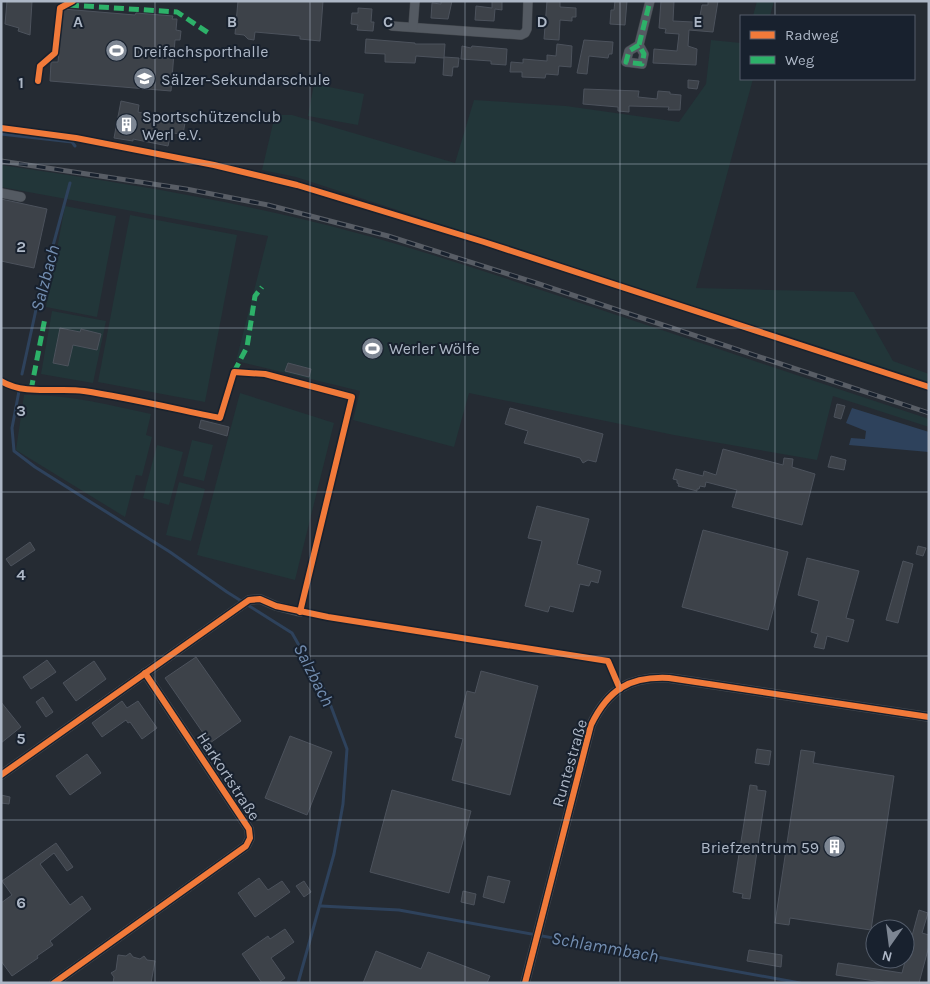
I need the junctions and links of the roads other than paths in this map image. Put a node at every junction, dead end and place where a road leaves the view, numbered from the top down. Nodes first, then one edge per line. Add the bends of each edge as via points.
1 (415, 1) edge
2 (528, 1) edge
3 (650, 1) edge
4 (392, 26) dead end
5 (413, 27) junction
6 (639, 45) dead end
7 (1, 193) edge
8 (21, 197) dead end
9 (300, 612) dead end
10 (145, 673) junction
11 (929, 717) edge
12 (1, 775) edge
13 (54, 983) edge
14 (525, 983) edge

1 - 5 street
2 - 5 street via 527,29 521,35
3 - 6 street
4 - 5 street
7 - 8 street
9 - 10 street via 260,599 249,600
10 - 12 street
10 - 13 street, Harkortstraße via 249,829 250,838 246,846
11 - 14 street, Runtestraße via 669,678 638,680 620,689 608,697 591,725

